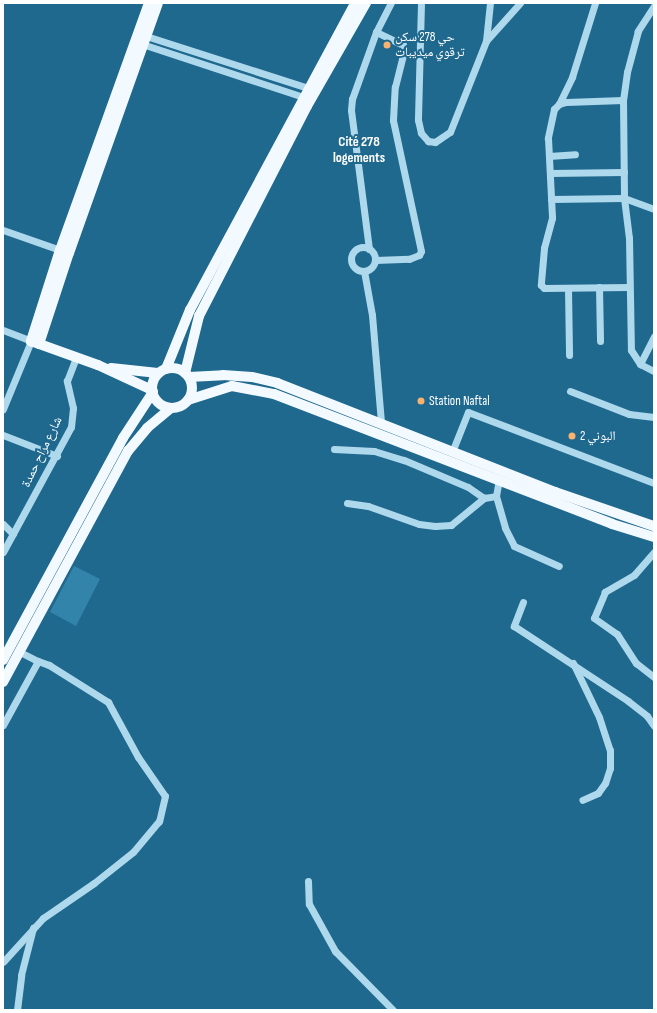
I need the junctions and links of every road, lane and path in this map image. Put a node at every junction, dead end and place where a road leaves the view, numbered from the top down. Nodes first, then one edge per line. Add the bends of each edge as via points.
1 (149, 3) edge
2 (158, 3) edge
3 (355, 3) edge
4 (366, 3) edge
5 (391, 3) edge
6 (421, 3) edge
7 (490, 3) edge
8 (520, 3) edge
9 (595, 3) edge
10 (654, 6) edge
11 (376, 32) junction
12 (140, 39) junction
13 (486, 41) junction
14 (209, 56) junction
15 (206, 65) junction
16 (306, 92) junction
17 (623, 100) junction
18 (559, 104) junction
19 (575, 154) dead end
20 (549, 156) junction
21 (624, 172) junction
22 (550, 173) junction
23 (624, 198) junction
24 (551, 199) junction
25 (654, 209) edge
26 (3, 230) edge
27 (369, 249) junction
28 (64, 251) junction
29 (375, 260) junction
30 (364, 271) junction
31 (599, 287) junction
32 (629, 287) junction
33 (568, 288) junction
34 (3, 330) edge
35 (654, 336) edge
36 (600, 341) dead end
37 (35, 342) junction
38 (569, 355) dead end
39 (76, 357) junction
40 (640, 364) junction
41 (98, 365) junction
42 (162, 371) junction
43 (654, 371) edge
44 (187, 375) junction
45 (153, 391) junction
46 (570, 391) dead end
47 (188, 400) junction
48 (171, 408) junction
49 (3, 409) edge
50 (654, 417) edge
51 (381, 423) junction
52 (3, 435) edge
53 (334, 449) dead end
54 (452, 452) junction
55 (57, 456) junction
56 (499, 479) junction
57 (654, 483) edge
58 (496, 496) junction
59 (484, 498) junction
60 (347, 503) dead end
61 (3, 524) edge
62 (654, 526) edge
63 (13, 534) junction
64 (654, 537) edge
65 (3, 552) edge
66 (654, 552) edge
67 (559, 566) dead end
68 (522, 602) dead end
69 (20, 652) junction
70 (3, 660) edge
71 (38, 661) junction
72 (572, 663) junction
73 (654, 677) edge
74 (3, 682) edge
75 (3, 725) edge
76 (654, 726) edge
77 (582, 800) dead end
78 (308, 880) dead end
79 (33, 927) junction
80 (3, 962) edge
81 (17, 1010) edge
82 (393, 1010) edge

1 - 12 main road
2 - 12 main road
3 - 16 main road
4 - 44 main road via 307,106 199,316
5 - 11 street
6 - 13 street via 418,120 421,134 428,140 435,142 450,132
7 - 13 street
8 - 13 street
9 - 18 street via 572,77
10 - 17 street via 638,31 628,66
11 - 27 street via 352,99 351,110
11 - 29 street via 403,45 395,87 394,120 421,251 419,255 409,259
12 - 14 street
12 - 15 street
12 - 28 main road
14 - 15 street
14 - 16 street
15 - 16 street
16 - 42 main road via 190,310
17 - 18 street
17 - 21 street
18 - 20 street via 552,116 548,138
19 - 20 street
20 - 22 street
21 - 22 street
21 - 23 street
22 - 24 street
23 - 24 street
23 - 25 street
23 - 32 street via 629,238
24 - 33 street via 552,218 544,248 541,285 544,288
26 - 28 street
27 - 29 street
27 - 30 street via 356,250 352,259 355,268
28 - 37 main road
29 - 30 street via 370,269
30 - 51 street via 372,315
31 - 32 street
31 - 33 street
31 - 36 street
32 - 40 street via 631,350
33 - 38 street
34 - 37 street
35 - 40 street
37 - 39 main road
37 - 49 street
39 - 41 main road
39 - 55 street, شارع مراح حمدة via 67,381 73,418
40 - 43 street
41 - 42 main road
41 - 45 main road
42 - 44 main road via 176,368
42 - 45 main road
44 - 47 main road via 192,388
44 - 51 main road via 252,377 277,383
45 - 48 main road via 158,401
45 - 70 main road via 123,438
46 - 50 street via 629,414
47 - 48 main road
47 - 56 main road via 232,386 274,394
48 - 69 main road via 147,428 128,451
51 - 54 main road
52 - 55 street
53 - 59 street via 374,451 404,460 468,487
54 - 57 street via 468,412
54 - 62 main road via 606,511
55 - 63 street, شارع مراح حمدة
56 - 58 street
56 - 64 main road via 612,524
58 - 59 street
58 - 67 street via 505,528 514,546
59 - 60 street via 452,525 435,526 419,524 368,506
61 - 63 street
63 - 65 street, شارع مراح حمدة
66 - 73 street via 634,575 605,592 594,618 616,634 636,663
68 - 72 street via 514,626
69 - 71 street
69 - 74 main road
71 - 75 street
71 - 79 street via 108,702 138,757 165,796 159,821 132,852
72 - 76 street via 628,701 647,716
72 - 77 street via 599,716 610,750 610,768 605,783 598,793
78 - 82 street via 309,904 334,951
79 - 80 street
79 - 81 street via 21,975

